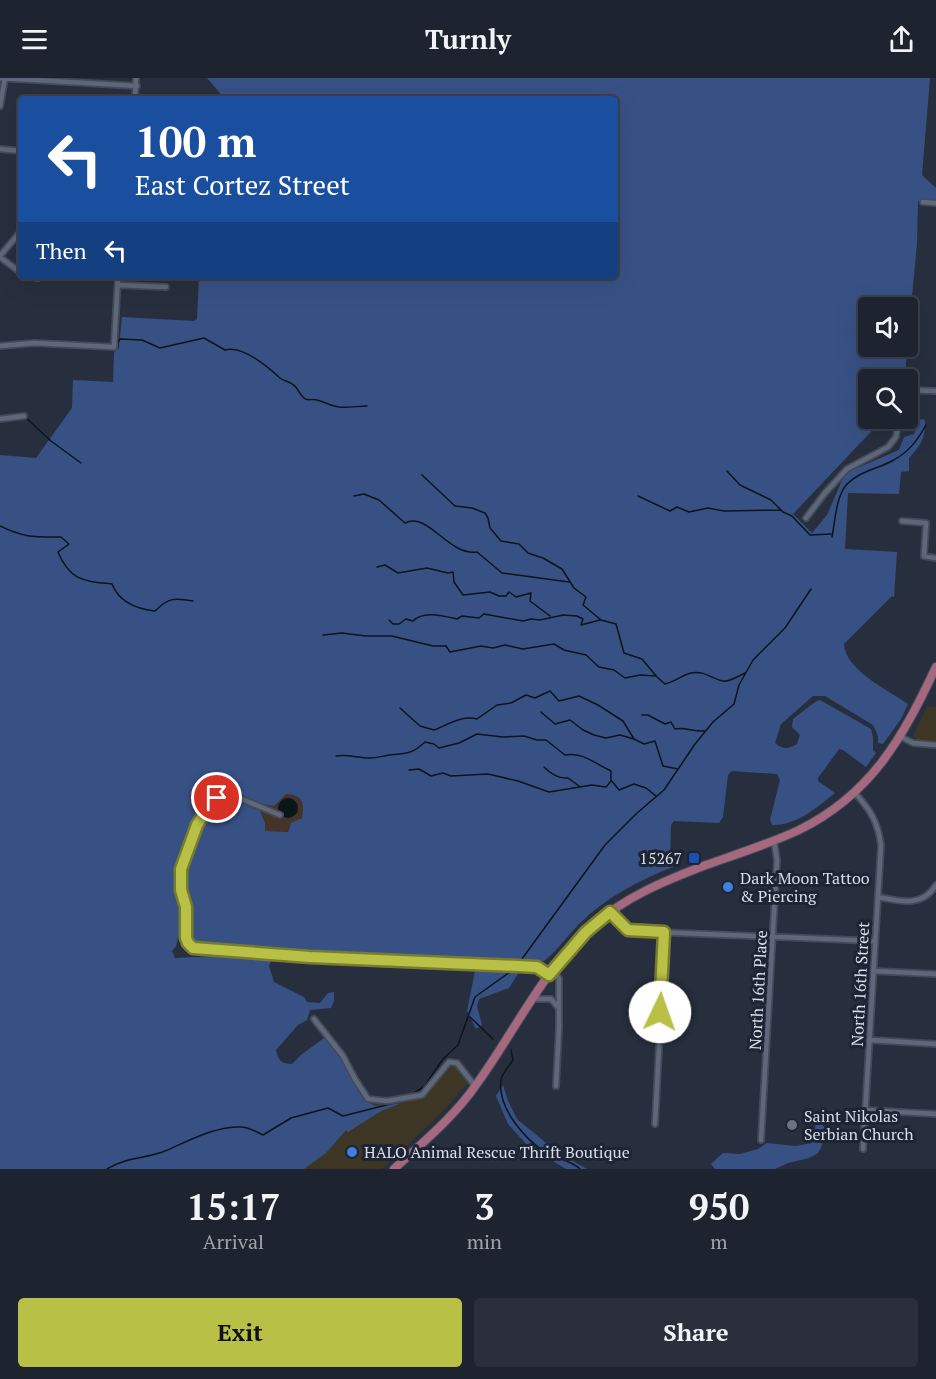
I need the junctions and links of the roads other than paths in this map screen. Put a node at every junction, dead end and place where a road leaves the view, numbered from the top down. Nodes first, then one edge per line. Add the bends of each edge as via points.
1 (0, 78) edge
2 (5, 78) edge
3 (136, 78) edge
4 (136, 86) junction
5 (135, 96) edge
6 (0, 106) edge
7 (0, 149) edge
8 (18, 151) edge
9 (923, 202) dead end
10 (936, 203) edge
11 (18, 235) edge
12 (0, 256) edge
13 (18, 271) edge
14 (118, 279) edge
15 (118, 285) junction
16 (166, 287) dead end
17 (0, 346) edge
18 (918, 390) edge
19 (936, 391) edge
20 (24, 416) dead end
21 (0, 419) edge
22 (897, 429) edge
23 (806, 518) dead end
24 (902, 520) dead end
25 (936, 558) edge
26 (936, 667) edge
27 (901, 737) junction
28 (936, 745) edge
29 (854, 792) junction
30 (280, 815) dead end
31 (774, 841) junction
32 (936, 885) edge
33 (878, 897) junction
34 (610, 912) junction
35 (664, 932) junction
36 (773, 936) junction
37 (875, 941) junction
38 (873, 971) junction
39 (550, 973) junction
40 (936, 974) edge
41 (532, 999) junction
42 (558, 1009) junction
43 (314, 1019) dead end
44 (870, 1040) junction
45 (936, 1044) edge
46 (475, 1086) junction
47 (556, 1086) dead end
48 (865, 1110) junction
49 (936, 1114) edge
50 (655, 1124) dead end
51 (761, 1140) dead end
52 (863, 1149) dead end
53 (394, 1169) edge

1 - 2 street
2 - 4 street
2 - 6 street
3 - 4 street
4 - 5 street
7 - 8 street
9 - 10 street
11 - 12 street
12 - 13 street
14 - 15 street
15 - 16 street
15 - 17 street via 114,347 34,343
18 - 19 street
20 - 21 street
22 - 23 street via 888,447 847,469
24 - 25 street via 926,523 924,556
26 - 27 main road
27 - 28 street via 913,743
27 - 29 main road
29 - 31 main road via 814,821
29 - 33 street, North 16th Street via 867,805 879,829
30 - 39 street via 232,795 212,801 204,812 181,869 186,938 193,948 537,967
31 - 34 main road via 663,881
31 - 36 street, North 16th Place via 777,860
32 - 33 street via 929,895 915,902
33 - 37 street, North 16th Street
34 - 35 street via 628,930
34 - 39 main road via 586,932
35 - 36 street
35 - 50 street
36 - 37 street
36 - 51 street, North 16th Place
37 - 38 street, North 16th Street
38 - 40 street
38 - 44 street, North 16th Street
39 - 41 main road
39 - 42 street via 559,978
41 - 42 street via 550,999
41 - 46 main road
42 - 47 street
43 - 46 street via 343,1056 368,1099 387,1101 422,1095 449,1062 457,1063
44 - 45 street
44 - 48 street, North 16th Street
46 - 53 main road via 444,1123
48 - 49 street
48 - 52 street, North 16th Street

